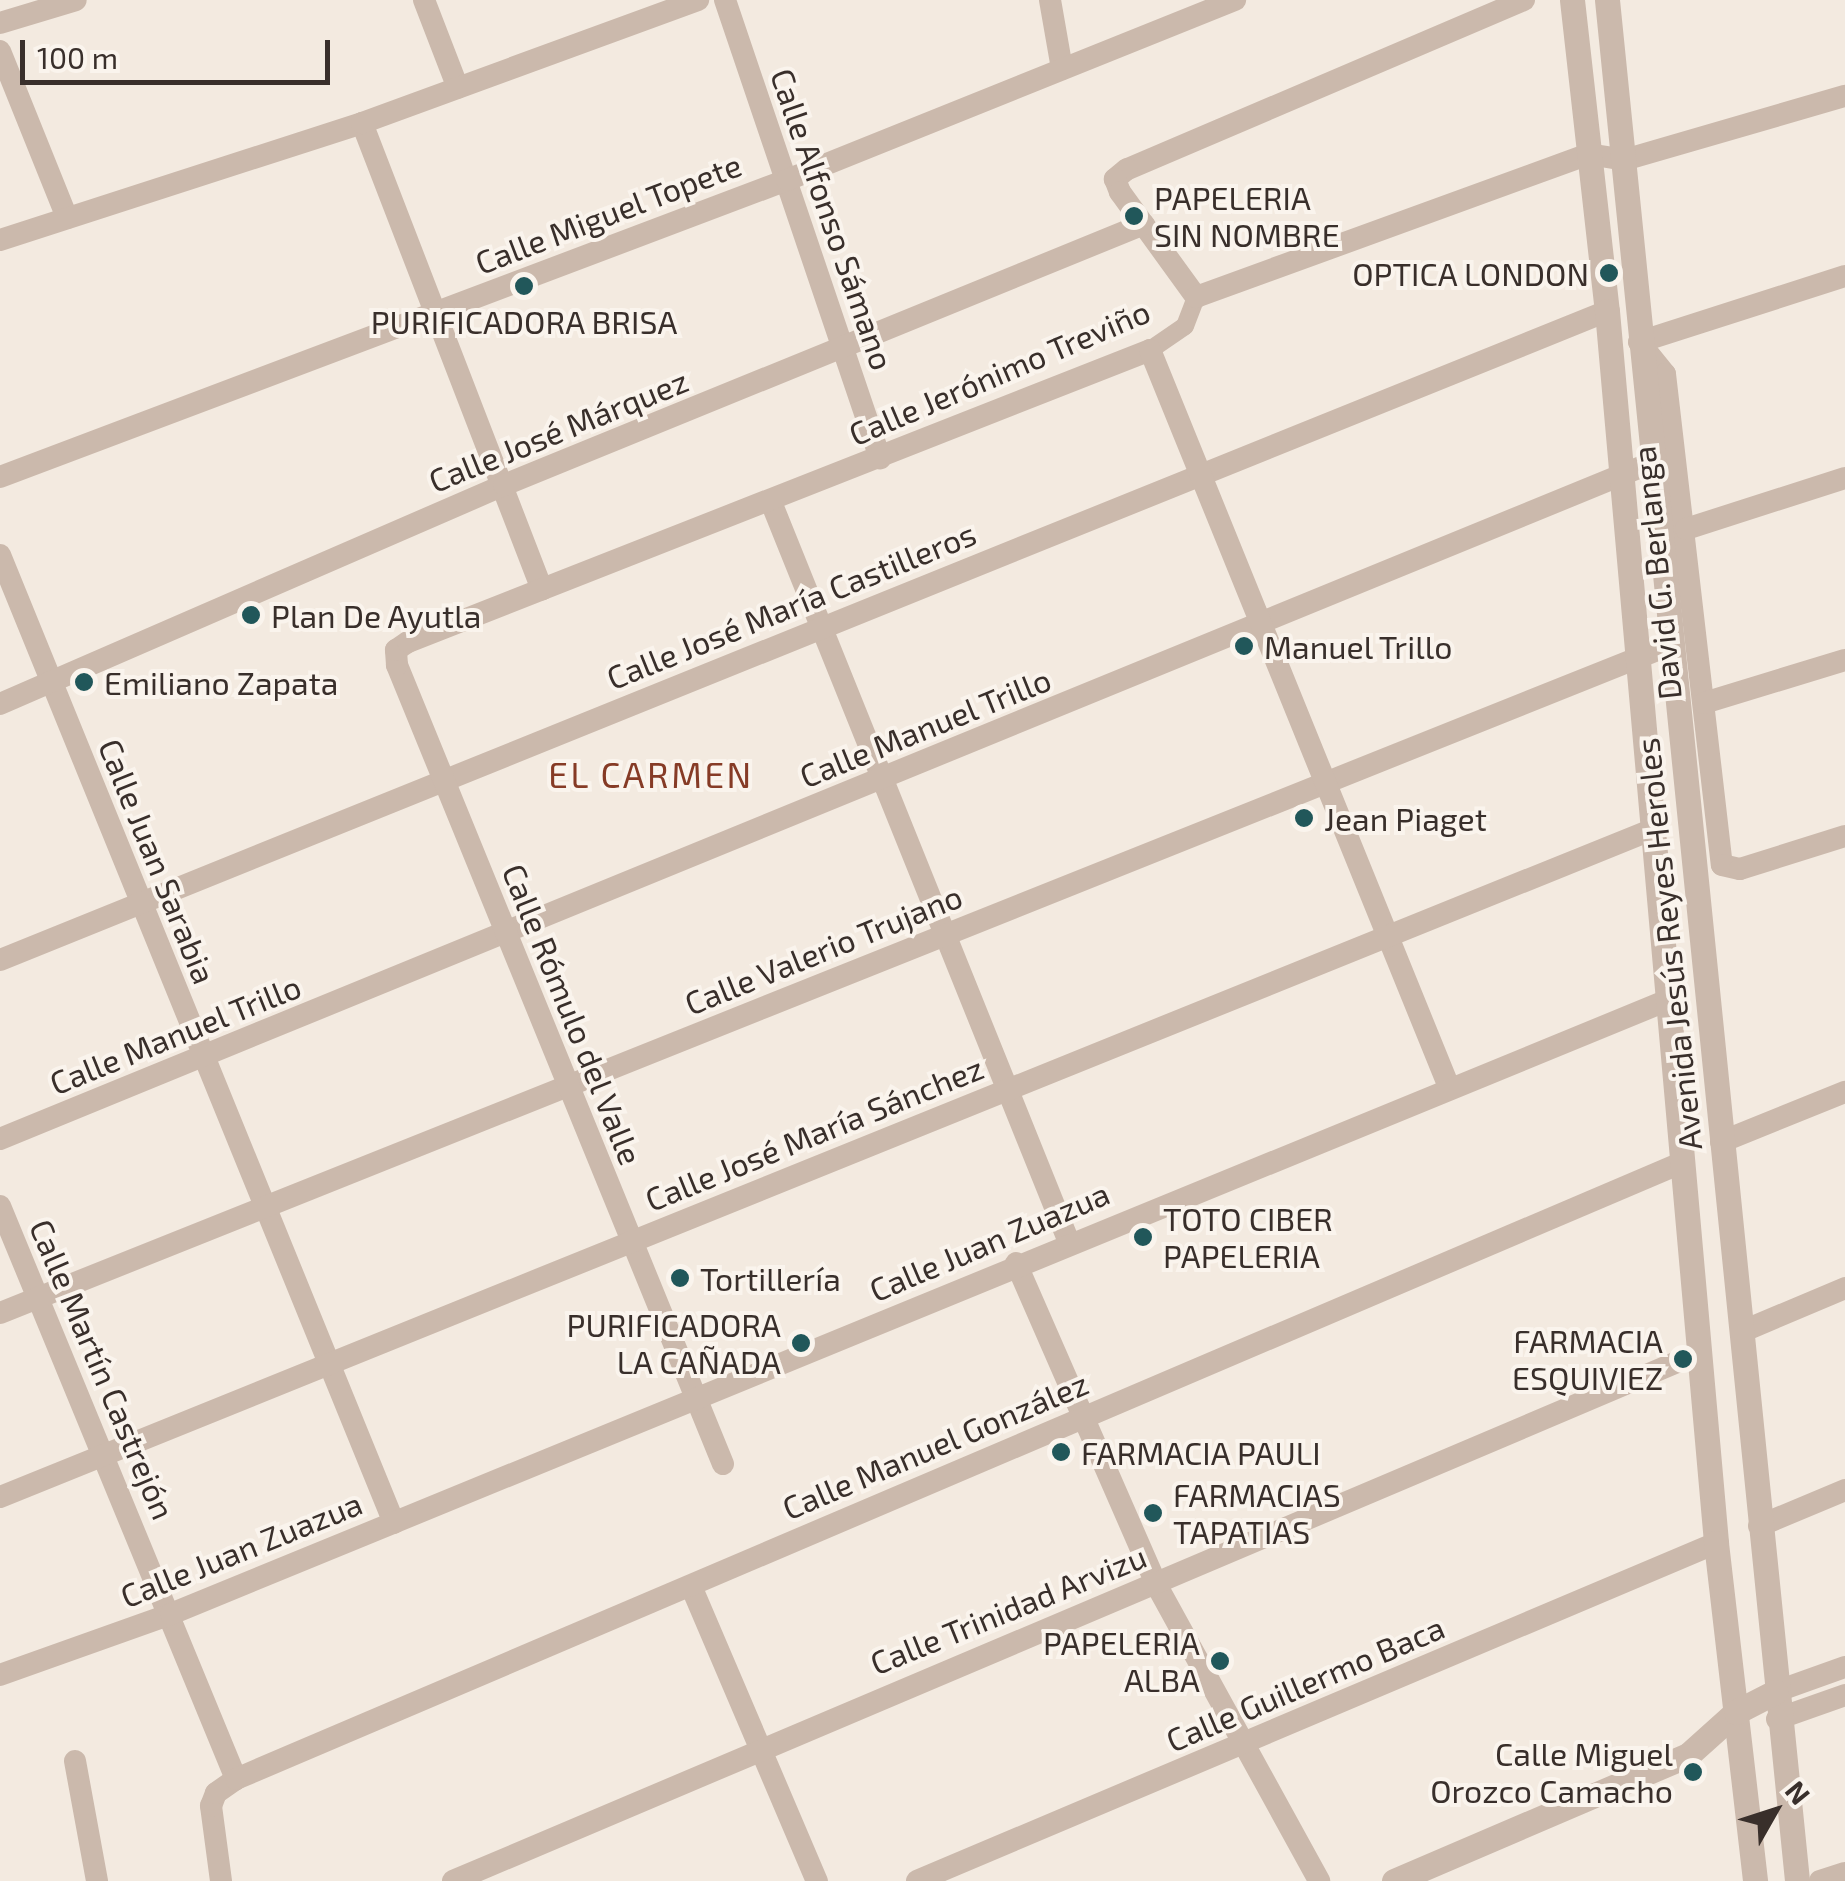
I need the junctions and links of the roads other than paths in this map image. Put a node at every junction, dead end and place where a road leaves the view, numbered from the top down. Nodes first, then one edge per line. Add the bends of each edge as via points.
1 (76, 0) edge
2 (424, 0) edge
3 (698, 0) edge
4 (725, 0) edge
5 (1050, 0) edge
6 (1235, 0) edge
7 (1524, 0) edge
8 (1572, 0) edge
9 (1610, 1) edge
10 (0, 23) edge
11 (0, 50) edge
12 (1062, 69) junction
13 (458, 88) junction
14 (1845, 96) edge
15 (362, 123) junction
16 (1588, 154) junction
17 (1624, 160) junction
18 (787, 180) junction
19 (66, 218) junction
20 (1144, 224) junction
21 (0, 240) edge
22 (1845, 276) edge
23 (1196, 297) junction
24 (1607, 311) junction
25 (436, 312) junction
26 (1639, 342) junction
27 (1150, 350) junction
28 (844, 352) junction
29 (880, 458) junction
30 (1651, 463) junction
31 (1201, 473) junction
32 (0, 477) edge
33 (1623, 478) junction
34 (1845, 478) edge
35 (504, 485) junction
36 (771, 502) junction
37 (1686, 529) junction
38 (0, 555) edge
39 (542, 589) junction
40 (1262, 623) junction
41 (824, 628) junction
42 (1670, 645) junction
43 (396, 650) joint
44 (1638, 658) junction
45 (1845, 660) edge
46 (51, 684) junction
47 (1704, 703) junction
48 (0, 704) edge
49 (884, 779) junction
50 (443, 780) junction
51 (1326, 784) junction
52 (1654, 829) junction
53 (1845, 836) edge
54 (140, 902) junction
55 (506, 934) junction
56 (946, 935) junction
57 (1387, 936) junction
58 (0, 960) edge
59 (1668, 1000) junction
60 (203, 1059) junction
61 (568, 1086) junction
62 (1449, 1086) junction
63 (1008, 1090) junction
64 (1845, 1092) edge
65 (0, 1139) edge
66 (1722, 1142) junction
67 (1683, 1162) junction
68 (0, 1206) edge
69 (262, 1208) junction
70 (631, 1242) junction
71 (1069, 1242) junction
72 (1016, 1264) junction
73 (1845, 1288) edge
74 (38, 1298) junction
75 (0, 1313) edge
76 (1741, 1332) junction
77 (1699, 1353) junction
78 (328, 1364) junction
79 (697, 1400) junction
80 (1080, 1417) junction
81 (104, 1454) junction
82 (723, 1464) dead end
83 (1845, 1490) edge
84 (0, 1497) edge
85 (394, 1524) junction
86 (1759, 1526) junction
87 (1716, 1543) junction
88 (1156, 1584) junction
89 (691, 1586) junction
90 (171, 1614) junction
91 (1845, 1667) edge
92 (0, 1675) edge
93 (1774, 1692) junction
94 (1845, 1694) edge
95 (1736, 1712) junction
96 (1778, 1719) junction
97 (1726, 1739) junction
98 (1244, 1745) junction
99 (762, 1746) junction
100 (75, 1761) dead end
101 (236, 1779) junction
102 (1845, 1873) edge
103 (97, 1881) edge
104 (221, 1881) edge
105 (453, 1881) edge
106 (817, 1881) edge
107 (918, 1881) edge
108 (1320, 1881) edge
109 (1394, 1881) edge
110 (1755, 1881) edge
111 (1797, 1881) edge
112 (1820, 1881) edge

1 - 10 street
2 - 13 street
3 - 13 street
4 - 18 street, Calle Alfonso Sámano
5 - 12 street
6 - 12 street, Calle Miguel Topete
7 - 20 street via 1115,179
8 - 16 street, Avenida Jesús Reyes Heroles
9 - 17 street, Avenida Jesús Reyes Heroles
11 - 19 street
12 - 18 street, Calle Miguel Topete
13 - 15 street
14 - 17 street, Calle Jerónimo Treviño
15 - 19 street
15 - 25 street
16 - 17 street, Calle Jerónimo Treviño
16 - 23 street, Calle Jerónimo Treviño
16 - 24 street, Avenida Jesús Reyes Heroles
17 - 26 street, Avenida Jesús Reyes Heroles
18 - 25 street, Calle Miguel Topete
18 - 28 street, Calle Alfonso Sámano
19 - 21 street
20 - 23 street
20 - 28 street, Calle José Márquez
22 - 26 street
23 - 27 street, Calle Jerónimo Treviño via 1185,326
24 - 31 street, Calle José María Castilleros
24 - 33 street, Avenida Jesús Reyes Heroles
25 - 32 street, Calle Miguel Topete
25 - 35 street
26 - 30 street, Avenida Jesús Reyes Heroles
26 - 37 street, David G. Berlanga via 1664,374
27 - 29 street, Calle Jerónimo Treviño
27 - 31 street
28 - 29 street, Calle Alfonso Sámano
28 - 35 street, Calle José Márquez
29 - 36 street, Calle Jerónimo Treviño
30 - 33 street, Calle Manuel Trillo
30 - 42 street, Avenida Jesús Reyes Heroles
31 - 40 street
31 - 41 street, Calle José María Castilleros
33 - 40 street, Calle Manuel Trillo
33 - 44 street, Avenida Jesús Reyes Heroles
34 - 37 street
35 - 39 street
35 - 46 street, Calle José Márquez
36 - 39 street, Calle Jerónimo Treviño
36 - 41 street
37 - 47 street, David G. Berlanga
38 - 46 street, Calle Juan Sarabia
39 - 43 street, Calle Jerónimo Treviño
40 - 49 street, Calle Manuel Trillo
40 - 51 street
41 - 49 street
41 - 50 street, Calle José María Castilleros
42 - 44 street, Calle Valerio Trujano
42 - 66 street, Avenida Jesús Reyes Heroles
43 - 50 street, Calle Rómulo del Valle
44 - 51 street, Calle Valerio Trujano
44 - 52 street, Avenida Jesús Reyes Heroles
45 - 47 street
46 - 48 street, Calle José Márquez
46 - 54 street, Calle Juan Sarabia
47 - 53 street, David G. Berlanga via 1722,865 1740,870
49 - 55 street, Calle Manuel Trillo
49 - 56 street
50 - 54 street, Calle José María Castilleros
50 - 55 street, Calle Rómulo del Valle
51 - 56 street, Calle Valerio Trujano
51 - 57 street
52 - 57 street, Calle José María Sánchez
52 - 59 street, Avenida Jesús Reyes Heroles
54 - 58 street, Calle José María Castilleros
54 - 60 street, Calle Juan Sarabia
55 - 60 street, Calle Manuel Trillo
55 - 61 street, Calle Rómulo del Valle
56 - 61 street, Calle Valerio Trujano
56 - 63 street
57 - 62 street
57 - 63 street, Calle José María Sánchez
59 - 62 street, Calle Juan Zuazua
59 - 67 street, Avenida Jesús Reyes Heroles
60 - 65 street, Calle Manuel Trillo
60 - 69 street, Calle Juan Sarabia
61 - 69 street, Calle Valerio Trujano
61 - 70 street, Calle Rómulo del Valle
62 - 71 street, Calle Juan Zuazua
63 - 70 street, Calle José María Sánchez
63 - 71 street
64 - 66 street
66 - 76 street, Avenida Jesús Reyes Heroles
67 - 77 street, Avenida Jesús Reyes Heroles
67 - 80 street, Calle Manuel González
68 - 74 street, Calle Martín Castrejón
69 - 74 street, Calle Valerio Trujano
69 - 78 street, Calle Juan Sarabia
70 - 78 street, Calle José María Sánchez
70 - 79 street, Calle Rómulo del Valle
71 - 72 street, Calle Juan Zuazua
72 - 79 street, Calle Juan Zuazua
72 - 80 street
73 - 76 street
74 - 75 street, Calle Valerio Trujano
74 - 81 street, Calle Martín Castrejón
76 - 86 street, Avenida Jesús Reyes Heroles
77 - 87 street, Avenida Jesús Reyes Heroles
77 - 88 street, Calle Trinidad Arvizu
78 - 81 street, Calle José María Sánchez
78 - 85 street, Calle Juan Sarabia
79 - 82 street, Calle Rómulo del Valle
79 - 85 street, Calle Juan Zuazua
80 - 88 street
80 - 89 street, Calle Manuel González
81 - 84 street, Calle José María Sánchez
81 - 90 street, Calle Martín Castrejón
83 - 86 street
85 - 90 street, Calle Juan Zuazua
86 - 93 street, Avenida Jesús Reyes Heroles
87 - 95 street, Avenida Jesús Reyes Heroles
87 - 98 street, Calle Guillermo Baca
88 - 98 street
88 - 99 street, Calle Trinidad Arvizu
89 - 99 street
89 - 101 street, Calle Manuel González
90 - 92 street, Calle Juan Zuazua
90 - 101 street, Calle Martín Castrejón
91 - 93 street
93 - 95 street
93 - 96 street, Avenida Jesús Reyes Heroles
94 - 96 street
95 - 97 street
96 - 97 street
96 - 111 street, Avenida Jesús Reyes Heroles
97 - 109 street
97 - 110 street
98 - 107 street, Calle Guillermo Baca
98 - 108 street
99 - 105 street, Calle Trinidad Arvizu
99 - 106 street
100 - 103 street
101 - 104 street, Calle Manuel González via 216,1793 211,1821
102 - 112 street

